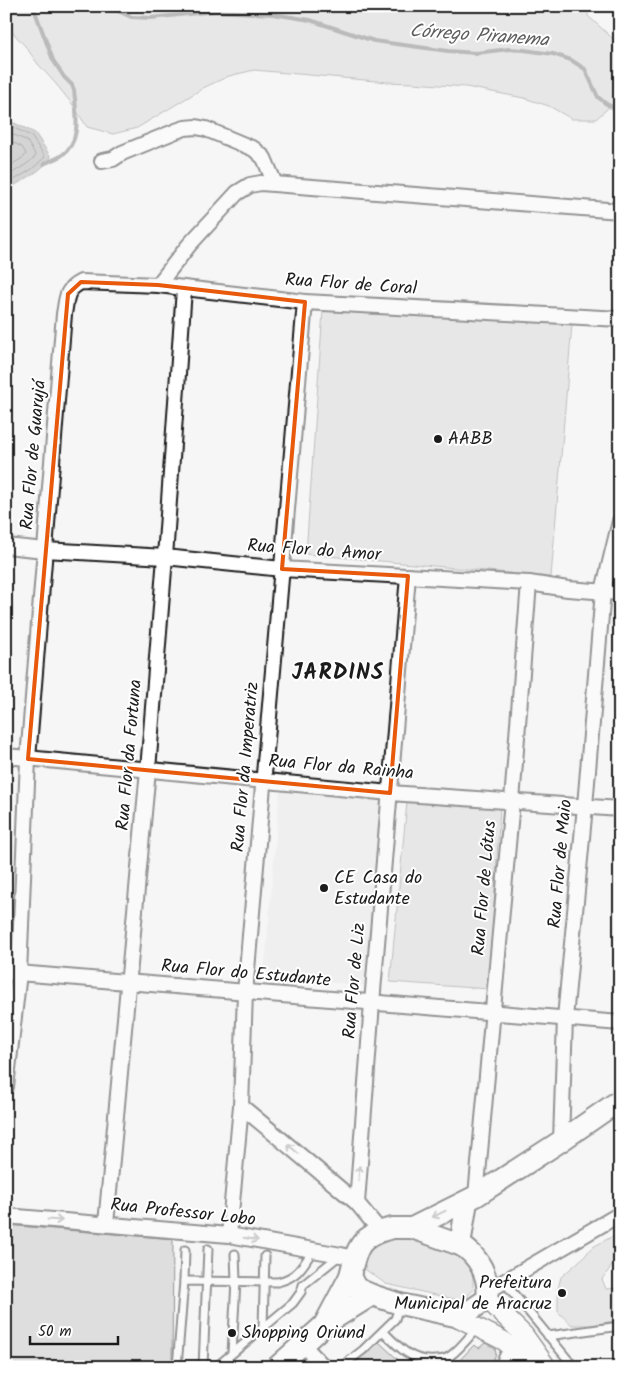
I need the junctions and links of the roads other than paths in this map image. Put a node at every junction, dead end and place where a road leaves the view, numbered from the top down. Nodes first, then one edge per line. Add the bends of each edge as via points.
1 (102, 161) dead end
2 (275, 184) junction
3 (620, 211) edge
4 (81, 282) joint
5 (158, 285) junction
6 (184, 289) junction
7 (305, 302) junction
8 (620, 319) edge
9 (620, 521) edge
10 (6, 546) edge
11 (46, 550) junction
12 (165, 557) junction
13 (282, 569) junction
14 (408, 576) junction
15 (529, 583) junction
16 (603, 591) junction
17 (620, 593) edge
18 (6, 756) edge
19 (28, 759) junction
20 (148, 770) junction
21 (263, 780) junction
22 (390, 793) junction
23 (512, 801) junction
24 (586, 806) junction
25 (620, 809) edge
26 (13, 973) edge
27 (128, 983) junction
28 (245, 993) junction
29 (372, 1003) junction
30 (493, 1013) junction
31 (565, 1018) junction
32 (620, 1023) edge
33 (6, 1087) edge
34 (620, 1100) edge
35 (241, 1106) junction
36 (560, 1141) junction
37 (471, 1198) junction
38 (357, 1203) junction
39 (620, 1214) edge
40 (6, 1216) edge
41 (106, 1224) junction
42 (412, 1228) junction
43 (380, 1231) junction
44 (230, 1235) junction
45 (460, 1245) junction
46 (208, 1249) dead end
47 (185, 1250) dead end
48 (313, 1250) junction
49 (235, 1254) dead end
50 (265, 1256) dead end
51 (348, 1263) junction
52 (184, 1281) junction
53 (206, 1281) junction
54 (236, 1281) junction
55 (264, 1282) junction
56 (493, 1291) junction
57 (372, 1295) junction
58 (400, 1304) junction
59 (455, 1316) junction
60 (324, 1325) junction
61 (620, 1326) edge
62 (263, 1327) junction
63 (478, 1327) junction
64 (383, 1331) junction
65 (548, 1336) junction
66 (518, 1340) junction
67 (302, 1344) junction
68 (232, 1353) junction
69 (177, 1367) edge
70 (202, 1367) edge
71 (216, 1367) edge
72 (277, 1367) edge
73 (324, 1367) edge
74 (341, 1367) edge
75 (502, 1367) edge
76 (537, 1367) edge
77 (547, 1367) edge
78 (574, 1367) edge

1 - 2 street via 176,131 196,127 254,149 264,158
2 - 3 street
2 - 5 street via 250,185 237,193 189,244
4 - 5 street, Rua Flor de Coral
4 - 11 street, Rua Flor de Guarujá via 72,286 64,314
5 - 6 street, Rua Flor de Coral
6 - 7 street, Rua Flor de Coral
6 - 12 street, Rua Flor da Fortuna
7 - 8 street, Rua Flor de Coral
7 - 13 street, Rua Flor da Imperatriz
9 - 16 street, Rua Flor de Maio
10 - 11 street, Rua Flor do Amor
11 - 12 street, Rua Flor do Amor
11 - 19 street, Rua Flor de Guarujá
12 - 13 street, Rua Flor do Amor
12 - 20 street, Rua Flor da Fortuna
13 - 14 street, Rua Flor do Amor
13 - 21 street, Rua Flor da Imperatriz
14 - 15 street, Rua Flor do Amor
14 - 22 street, Rua Flor de Liz
15 - 16 street, Rua Flor do Amor
15 - 23 street, Rua Flor de Lótus
16 - 17 street, Rua Flor do Amor
16 - 24 street, Rua Flor de Maio
18 - 19 street, Rua Flor da Rainha
19 - 20 street, Rua Flor da Rainha
19 - 26 street, Rua Flor de Guarujá
20 - 21 street, Rua Flor da Rainha
20 - 27 street, Rua Flor da Fortuna
21 - 22 street, Rua Flor da Rainha
21 - 28 street, Rua Flor da Imperatriz
22 - 23 street, Rua Flor da Rainha
22 - 29 street, Rua Flor de Liz
23 - 24 street, Rua Flor da Rainha
23 - 30 street, Rua Flor de Lótus
24 - 25 street, Rua Flor da Rainha
24 - 31 street, Rua Flor de Maio
26 - 27 street, Rua Flor do Estudante
26 - 33 street, Rua Flor de Guarujá
27 - 28 street, Rua Flor do Estudante
27 - 41 street, Rua Flor da Fortuna
28 - 29 street, Rua Flor do Estudante
28 - 35 street, Rua Flor da Imperatriz
29 - 30 street, Rua Flor do Estudante
38 -> 29 street, Rua Flor de Liz
30 - 31 street, Rua Flor do Estudante
30 - 37 street, Rua Flor de Lótus
31 - 32 street, Rua Flor do Estudante
31 - 36 street, Rua Flor de Maio
34 - 36 main road
38 -> 35 street
35 - 44 street, Rua Flor da Imperatriz
36 - 37 main road
37 -> 42 main road
37 - 45 main road
38 - 43 street
39 - 56 street
40 -> 41 street, Rua Professor Lobo
41 - 44 street, Rua Professor Lobo
42 - 43 main road
42 - 45 main road
43 - 51 main road via 364,1240
44 -> 48 street, Rua Professor Lobo
45 - 56 main road via 474,1254
46 - 53 lane
47 - 52 lane
48 - 51 street, Rua Professor Lobo
48 - 55 lane via 292,1277
49 - 54 lane
50 - 55 lane
51 - 57 main road via 356,1288
51 - 60 main road
51 - 62 lane via 303,1285 293,1303
52 - 53 lane
52 - 69 lane
53 - 54 lane
53 - 70 lane
54 - 55 lane
54 - 68 lane
55 - 62 lane
56 - 59 main road via 468,1312
56 - 65 lane
56 - 66 street
57 - 58 main road
57 - 60 main road
58 - 59 main road
58 - 64 lane via 395,1319
59 - 63 street
60 - 67 main road
61 - 65 lane
62 - 68 lane
63 - 64 lane via 450,1356 428,1361 399,1348
63 - 66 street
64 - 74 lane
65 - 78 lane
66 - 75 street
66 - 76 street
66 - 77 street
67 - 72 main road
67 - 73 street
68 - 71 lane

